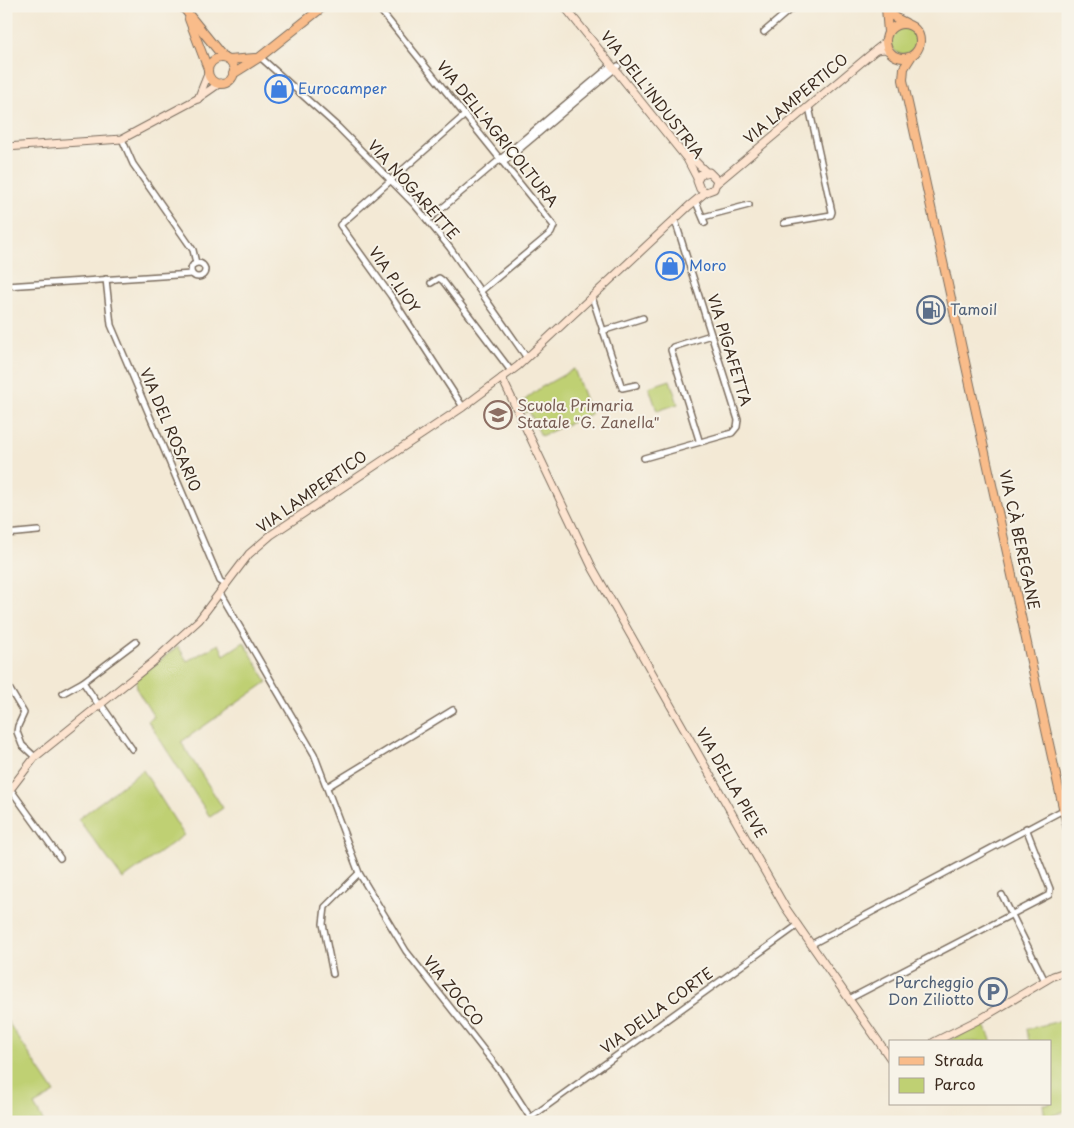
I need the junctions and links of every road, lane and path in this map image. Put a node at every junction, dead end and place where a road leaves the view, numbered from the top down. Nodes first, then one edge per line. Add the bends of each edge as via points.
1 (324, 6) edge
2 (377, 6) edge
3 (564, 6) edge
4 (569, 6) edge
5 (794, 6) edge
6 (886, 6) edge
7 (184, 9) edge
8 (910, 25) junction
9 (764, 32) dead end
10 (887, 36) junction
11 (876, 50) junction
12 (891, 53) junction
13 (911, 56) junction
14 (260, 57) junction
15 (226, 59) junction
16 (615, 66) junction
17 (208, 71) junction
18 (233, 74) junction
19 (903, 80) junction
20 (220, 84) junction
21 (198, 99) junction
22 (809, 107) junction
23 (465, 115) junction
24 (122, 139) junction
25 (6, 147) edge
26 (502, 161) junction
27 (735, 170) junction
28 (710, 173) junction
29 (391, 180) junction
30 (697, 182) junction
31 (717, 183) junction
32 (706, 192) junction
33 (696, 202) junction
34 (749, 205) dead end
35 (689, 206) junction
36 (428, 220) junction
37 (675, 220) junction
38 (784, 223) dead end
39 (196, 263) junction
40 (192, 274) junction
41 (106, 279) junction
42 (431, 283) dead end
43 (6, 286) edge
44 (481, 291) junction
45 (592, 297) junction
46 (643, 318) dead end
47 (602, 331) junction
48 (712, 335) junction
49 (527, 358) junction
50 (511, 371) junction
51 (502, 378) junction
52 (636, 385) dead end
53 (463, 407) junction
54 (699, 440) junction
55 (644, 458) dead end
56 (38, 531) dead end
57 (6, 534) edge
58 (226, 585) junction
59 (220, 593) junction
60 (136, 642) dead end
61 (83, 682) junction
62 (9, 688) dead end
63 (63, 693) dead end
64 (99, 703) junction
65 (454, 710) dead end
66 (132, 750) dead end
67 (34, 757) junction
68 (327, 787) junction
69 (8, 792) edge
70 (1063, 810) junction
71 (1026, 828) junction
72 (1068, 830) edge
73 (60, 858) dead end
74 (359, 873) junction
75 (1002, 895) dead end
76 (1012, 914) junction
77 (798, 925) junction
78 (812, 944) junction
79 (1068, 971) edge
80 (333, 974) dead end
81 (1044, 981) junction
82 (849, 999) junction
83 (938, 1040) edge
84 (889, 1057) edge
85 (532, 1120) edge

1 - 14 main road
2 - 23 street, VIA DELL'AGRICOLTURA
3 - 16 street, VIA DELL'INDUSTRIA
4 - 16 street, VIA DELL'INDUSTRIA
5 - 9 street
6 - 8 main road via 894,17
6 - 10 main road
7 - 15 main road
7 - 17 main road
8 - 10 main road via 900,24
8 - 13 main road via 917,30 921,40 918,50
10 - 11 street, VIA LAMPERTICO
10 - 12 main road
11 - 12 street via 886,49
11 - 22 street, VIA LAMPERTICO
12 - 13 main road via 902,58
12 - 19 main road, VIA CÀ BEREGANE
13 - 19 main road via 904,68
14 - 15 main road
14 - 18 main road
14 - 29 street, VIA NOGARETTE via 338,126
15 - 17 main road via 212,61
15 - 18 main road via 233,66
16 - 26 street
16 - 28 street, VIA DELL'INDUSTRIA via 690,156
16 - 30 street, VIA DELL'INDUSTRIA via 687,159
17 - 20 main road via 212,80
17 - 21 street
18 - 20 main road via 230,80
19 - 70 main road, VIA CÀ BEREGANE
20 - 21 street
21 - 24 street
22 - 27 street, VIA LAMPERTICO
22 - 38 street via 832,212 831,215
23 - 26 street, VIA DELL'AGRICOLTURA
23 - 29 street
24 - 25 street
24 - 39 street via 133,164 193,250
26 - 36 street
26 - 44 street, VIA DELL'AGRICOLTURA via 554,226 551,233
27 - 28 street via 719,175
27 - 31 street, VIA LAMPERTICO
28 - 30 street
28 - 31 street
29 - 36 street, VIA NOGARETTE
29 - 53 street, VIA P.LIOY via 340,225 392,296
30 - 32 street
30 - 35 street, VIA LAMPERTICO
31 - 32 street, VIA LAMPERTICO via 714,189
32 - 33 street, VIA LAMPERTICO
33 - 34 street via 704,220
33 - 35 street, VIA LAMPERTICO
35 - 37 street, VIA LAMPERTICO
36 - 44 street, VIA NOGARETTE
37 - 45 street, VIA LAMPERTICO
37 - 48 street, VIA PIGAFETTA
39 - 40 street via 191,267
39 - 40 street via 204,266 205,272 200,277
40 - 41 street
41 - 43 street
41 - 58 street, VIA DEL ROSARIO via 111,325 220,581
42 - 50 street via 439,278 443,281
44 - 49 street, VIA NOGARETTE
45 - 47 street
45 - 49 street, VIA LAMPERTICO
46 - 47 street
47 - 52 street via 622,388
48 - 54 street, VIA PIGAFETTA via 738,420 735,431
48 - 54 street via 671,350
49 - 50 street, VIA LAMPERTICO
50 - 51 street, VIA LAMPERTICO
51 - 53 street, VIA LAMPERTICO
51 - 77 street, VIA DELLA PIEVE via 592,567
53 - 58 street, VIA LAMPERTICO via 271,535 249,554
54 - 55 street
56 - 57 street
58 - 59 street, VIA LAMPERTICO
59 - 64 street, VIA LAMPERTICO via 177,641
59 - 68 street, VIA ZOCCO via 314,754
60 - 61 street
61 - 63 street
61 - 64 street
62 - 67 street via 24,713 18,726 20,741
64 - 66 street
64 - 67 street, VIA LAMPERTICO
65 - 68 street
67 - 69 street, VIA LAMPERTICO
68 - 74 street, VIA ZOCCO
69 - 73 street
70 - 71 street
70 - 72 main road, VIA CÀ BEREGANE
71 - 76 street via 1050,889 1049,895
71 - 78 street
74 - 80 street via 325,906 323,924
74 - 85 street, VIA ZOCCO via 406,952 501,1072
75 - 76 street
76 - 81 street
76 - 82 street
77 - 78 street, VIA DELLA PIEVE
77 - 85 street, VIA DELLA CORTE
78 - 82 street, VIA DELLA PIEVE
79 - 81 street
81 - 83 street
82 - 84 street, VIA DELLA PIEVE

